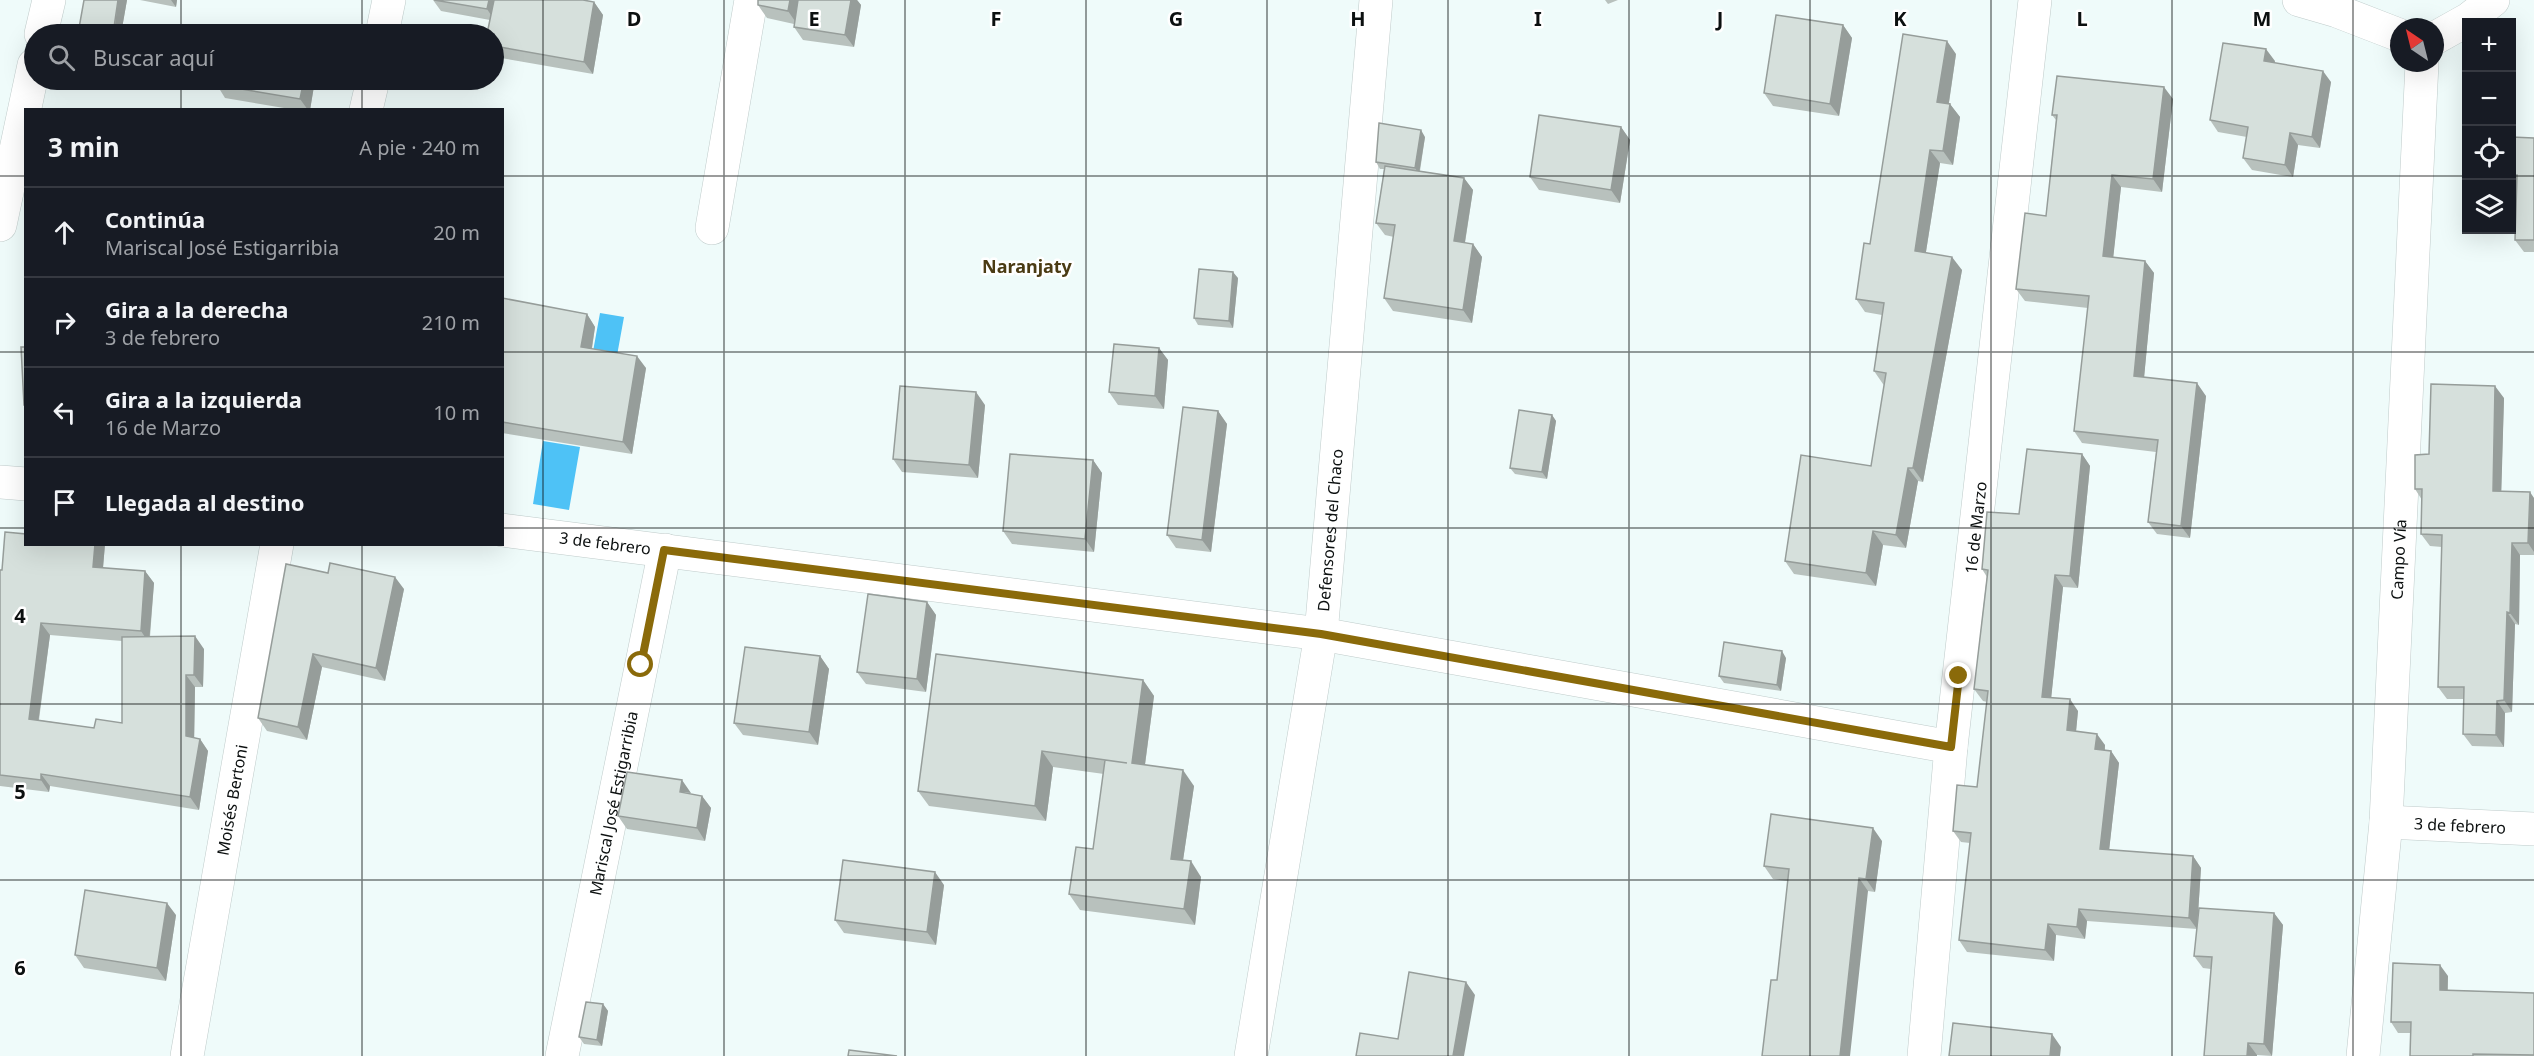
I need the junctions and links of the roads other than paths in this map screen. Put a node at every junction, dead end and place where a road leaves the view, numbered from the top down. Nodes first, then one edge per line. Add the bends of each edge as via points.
1 (49, 0) edge
2 (389, 0) edge
3 (751, 0) edge
4 (1376, 0) edge
5 (2035, 0) edge
6 (2299, 0) edge
7 (2493, 0) edge
8 (43, 24) edge
9 (384, 24) edge
10 (2390, 32) edge
11 (2444, 33) edge
12 (2422, 72) edge
13 (29, 90) edge
14 (371, 90) edge
15 (25, 108) edge
16 (366, 108) edge
17 (24, 112) edge
18 (0, 225) edge
19 (712, 228) dead end
20 (0, 482) edge
21 (24, 484) edge
22 (504, 530) edge
23 (277, 546) edge
24 (664, 550) junction
25 (1321, 634) junction
26 (1951, 747) junction
27 (2386, 822) junction
28 (2534, 829) edge
29 (187, 1056) edge
30 (562, 1056) edge
31 (1251, 1056) edge
32 (1924, 1056) edge
33 (2363, 1056) edge

1 - 8 street
2 - 9 street
3 - 19 street
4 - 25 street, Defensores del Chaco
5 - 26 street, 16 de Marzo
6 - 10 street
7 - 11 street
12 - 27 street, Campo Vía
13 - 15 street
14 - 16 street
17 - 18 street
20 - 21 street
22 - 24 street, 3 de febrero
23 - 29 street, Moisés Bertoni
24 - 25 street, 3 de febrero
24 - 30 street, Mariscal José Estigarribia
25 - 26 street, 3 de febrero
25 - 31 street, Defensores del Chaco
26 - 32 street, 16 de Marzo
27 - 28 street, 3 de febrero
27 - 33 street, Campo Vía

